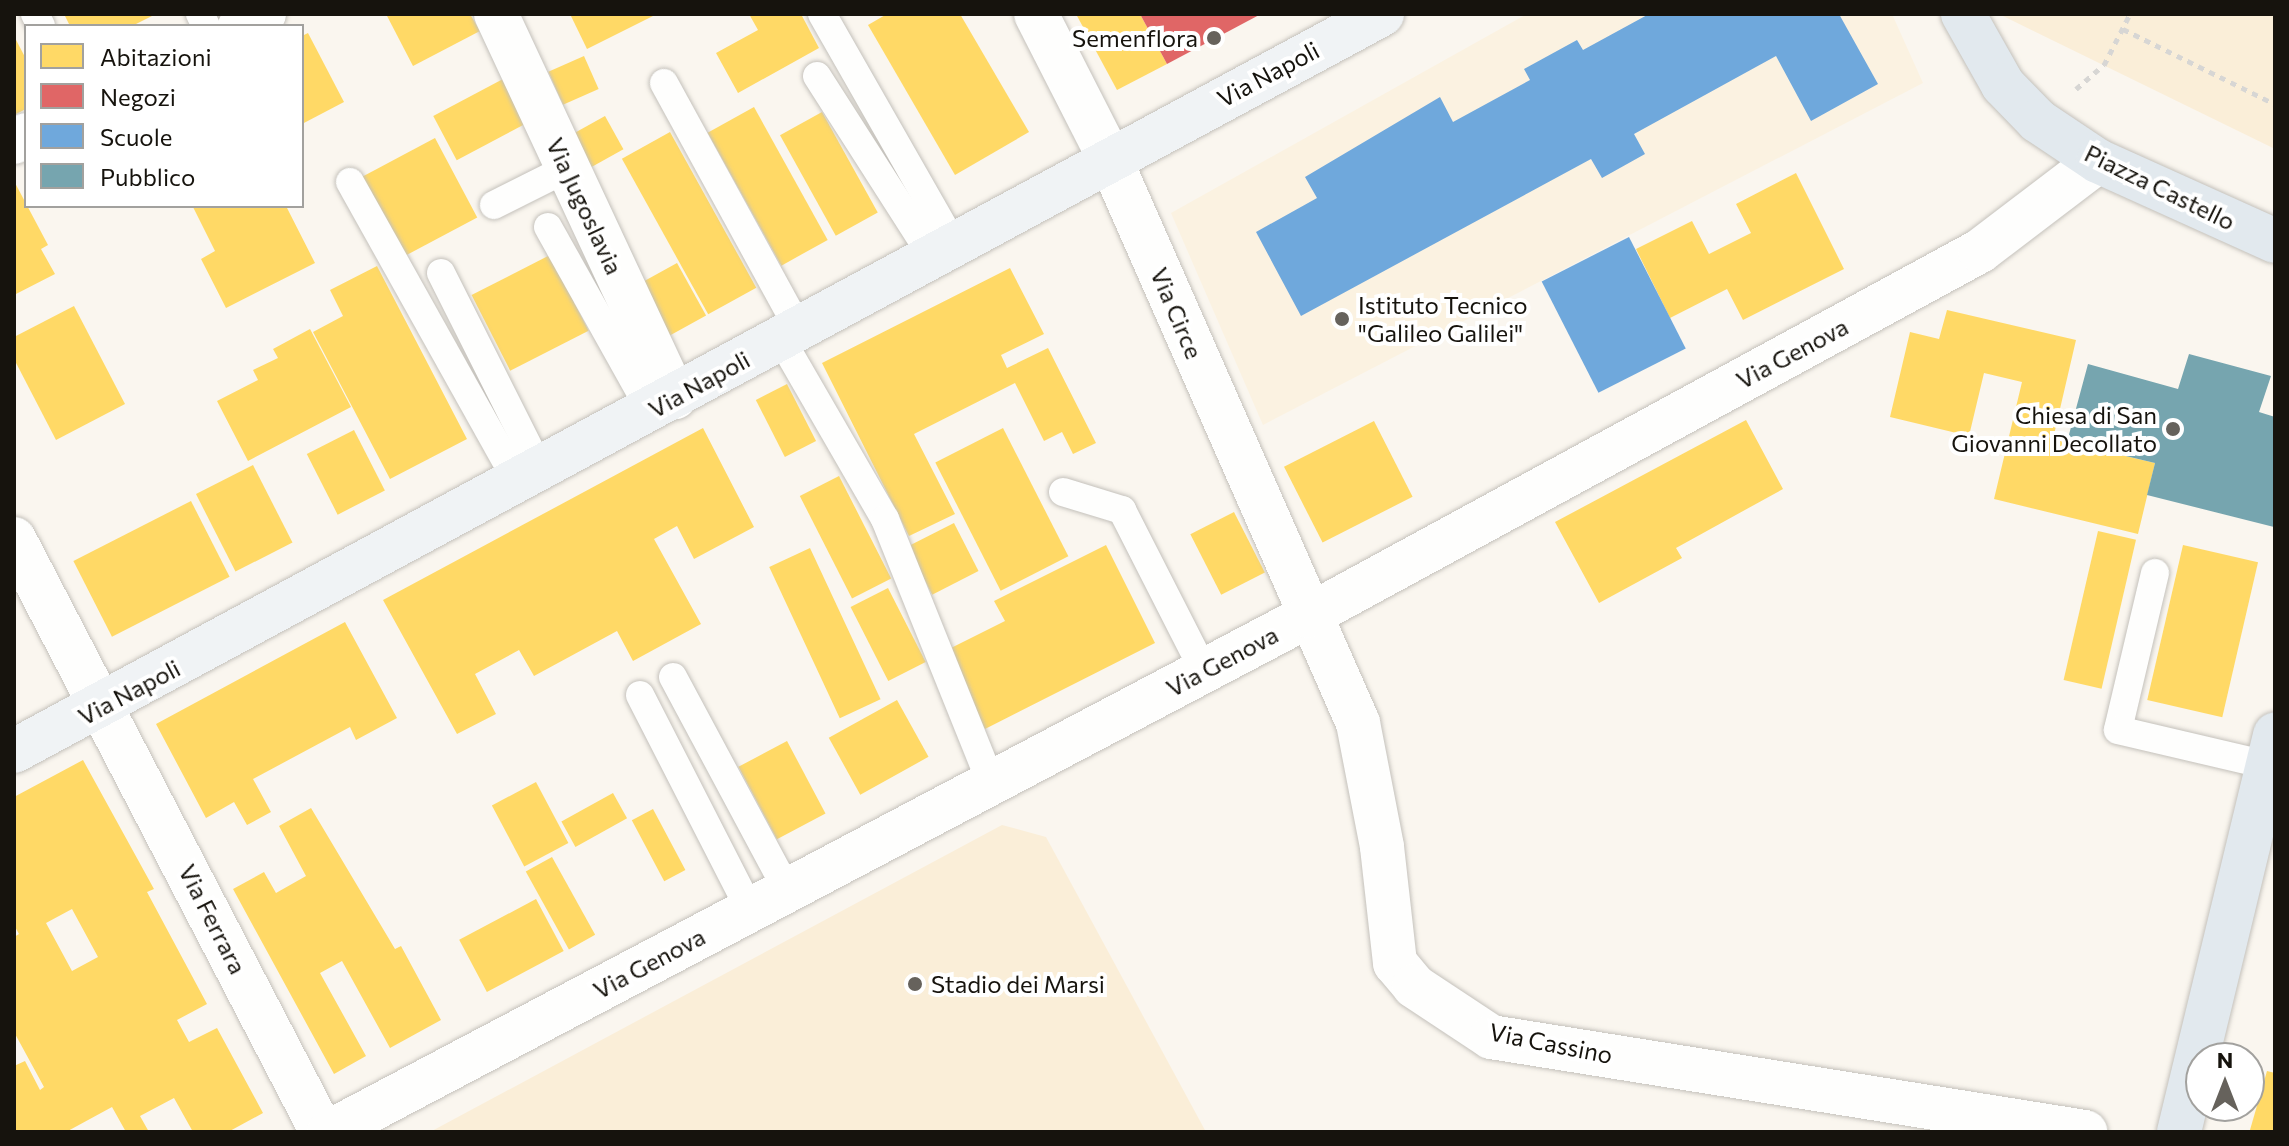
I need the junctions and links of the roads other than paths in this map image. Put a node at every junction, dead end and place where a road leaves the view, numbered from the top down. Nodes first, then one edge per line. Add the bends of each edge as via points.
1 (264, 14) edge
2 (496, 14) edge
3 (822, 14) edge
4 (1036, 14) edge
5 (1382, 14) edge
6 (1963, 14) edge
7 (244, 24) edge
8 (817, 76) dead end
9 (664, 83) dead end
10 (1110, 159) junction
11 (2098, 161) junction
12 (568, 168) junction
13 (350, 182) dead end
14 (494, 205) dead end
15 (548, 227) dead end
16 (2275, 241) edge
17 (943, 250) junction
18 (441, 273) dead end
19 (790, 334) junction
20 (663, 404) junction
21 (529, 476) junction
22 (1063, 492) dead end
23 (14, 539) edge
24 (2155, 573) dead end
25 (1308, 616) junction
26 (1204, 671) junction
27 (673, 677) dead end
28 (640, 695) dead end
29 (104, 706) junction
30 (2271, 749) edge
31 (14, 751) edge
32 (991, 783) junction
33 (769, 900) junction
34 (322, 1132) edge
35 (329, 1132) edge
36 (2085, 1132) edge
37 (2179, 1132) edge

1 - 7 street
2 - 12 street, Via Jugoslavia
3 - 17 lane
4 - 10 street, Via Circe
5 - 10 main road, Via Napoli
6 - 11 main road, Piazza Castello via 2003,85 2038,121
8 - 17 lane
9 - 19 lane
10 - 17 main road, Via Napoli
10 - 25 street, Via Circe
11 - 16 main road, Piazza Castello
11 - 25 street, Via Genova via 1980,251
12 - 14 lane
12 - 20 street, Via Jugoslavia
13 - 21 lane
15 - 20 lane
17 - 19 main road, Via Napoli
18 - 21 lane
19 - 20 main road, Via Napoli
19 - 32 lane via 885,519
20 - 21 main road, Via Napoli
21 - 29 main road, Via Napoli
22 - 26 lane via 1122,510
23 - 29 street, Via Ferrara
24 - 30 lane via 2118,730
25 - 26 street, Via Genova
25 - 36 street, Via Cassino via 1358,723 1382,847 1395,963 1414,986 1456,1015 1491,1037
26 - 32 street, Via Genova
27 - 33 lane
28 - 33 lane
29 - 31 main road, Via Napoli
29 - 34 street, Via Ferrara
30 - 37 main road
32 - 33 street, Via Genova
33 - 35 street, Via Genova

